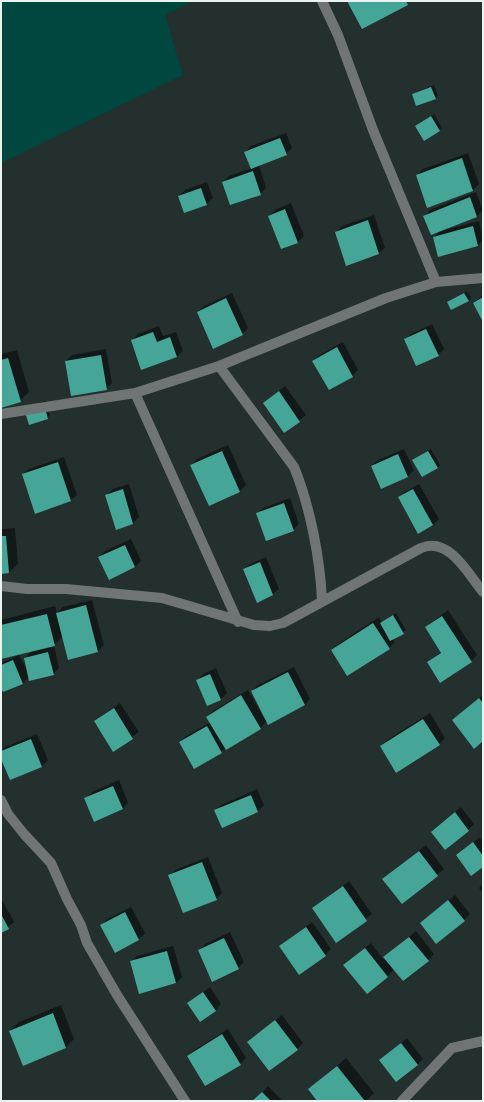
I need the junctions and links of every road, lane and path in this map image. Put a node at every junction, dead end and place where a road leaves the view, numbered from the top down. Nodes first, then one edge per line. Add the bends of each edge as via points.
1 (322, 1) edge
2 (483, 278) edge
3 (436, 282) junction
4 (219, 366) junction
5 (135, 393) junction
6 (1, 414) edge
7 (1, 586) edge
8 (483, 592) edge
9 (322, 600) junction
10 (238, 622) junction
11 (1, 800) edge
12 (483, 1041) edge
13 (185, 1101) edge
14 (402, 1101) edge

1 - 3 street via 338,35 373,130
2 - 3 street
3 - 4 street via 386,298
4 - 5 street
4 - 9 street via 294,467 301,485 320,568
5 - 6 street
5 - 10 street
7 - 10 street via 162,598
8 - 9 street via 452,554 442,547 432,545 421,548
9 - 10 street via 283,623 270,626
11 - 13 street via 8,814 51,863 87,943
12 - 14 street via 452,1048

